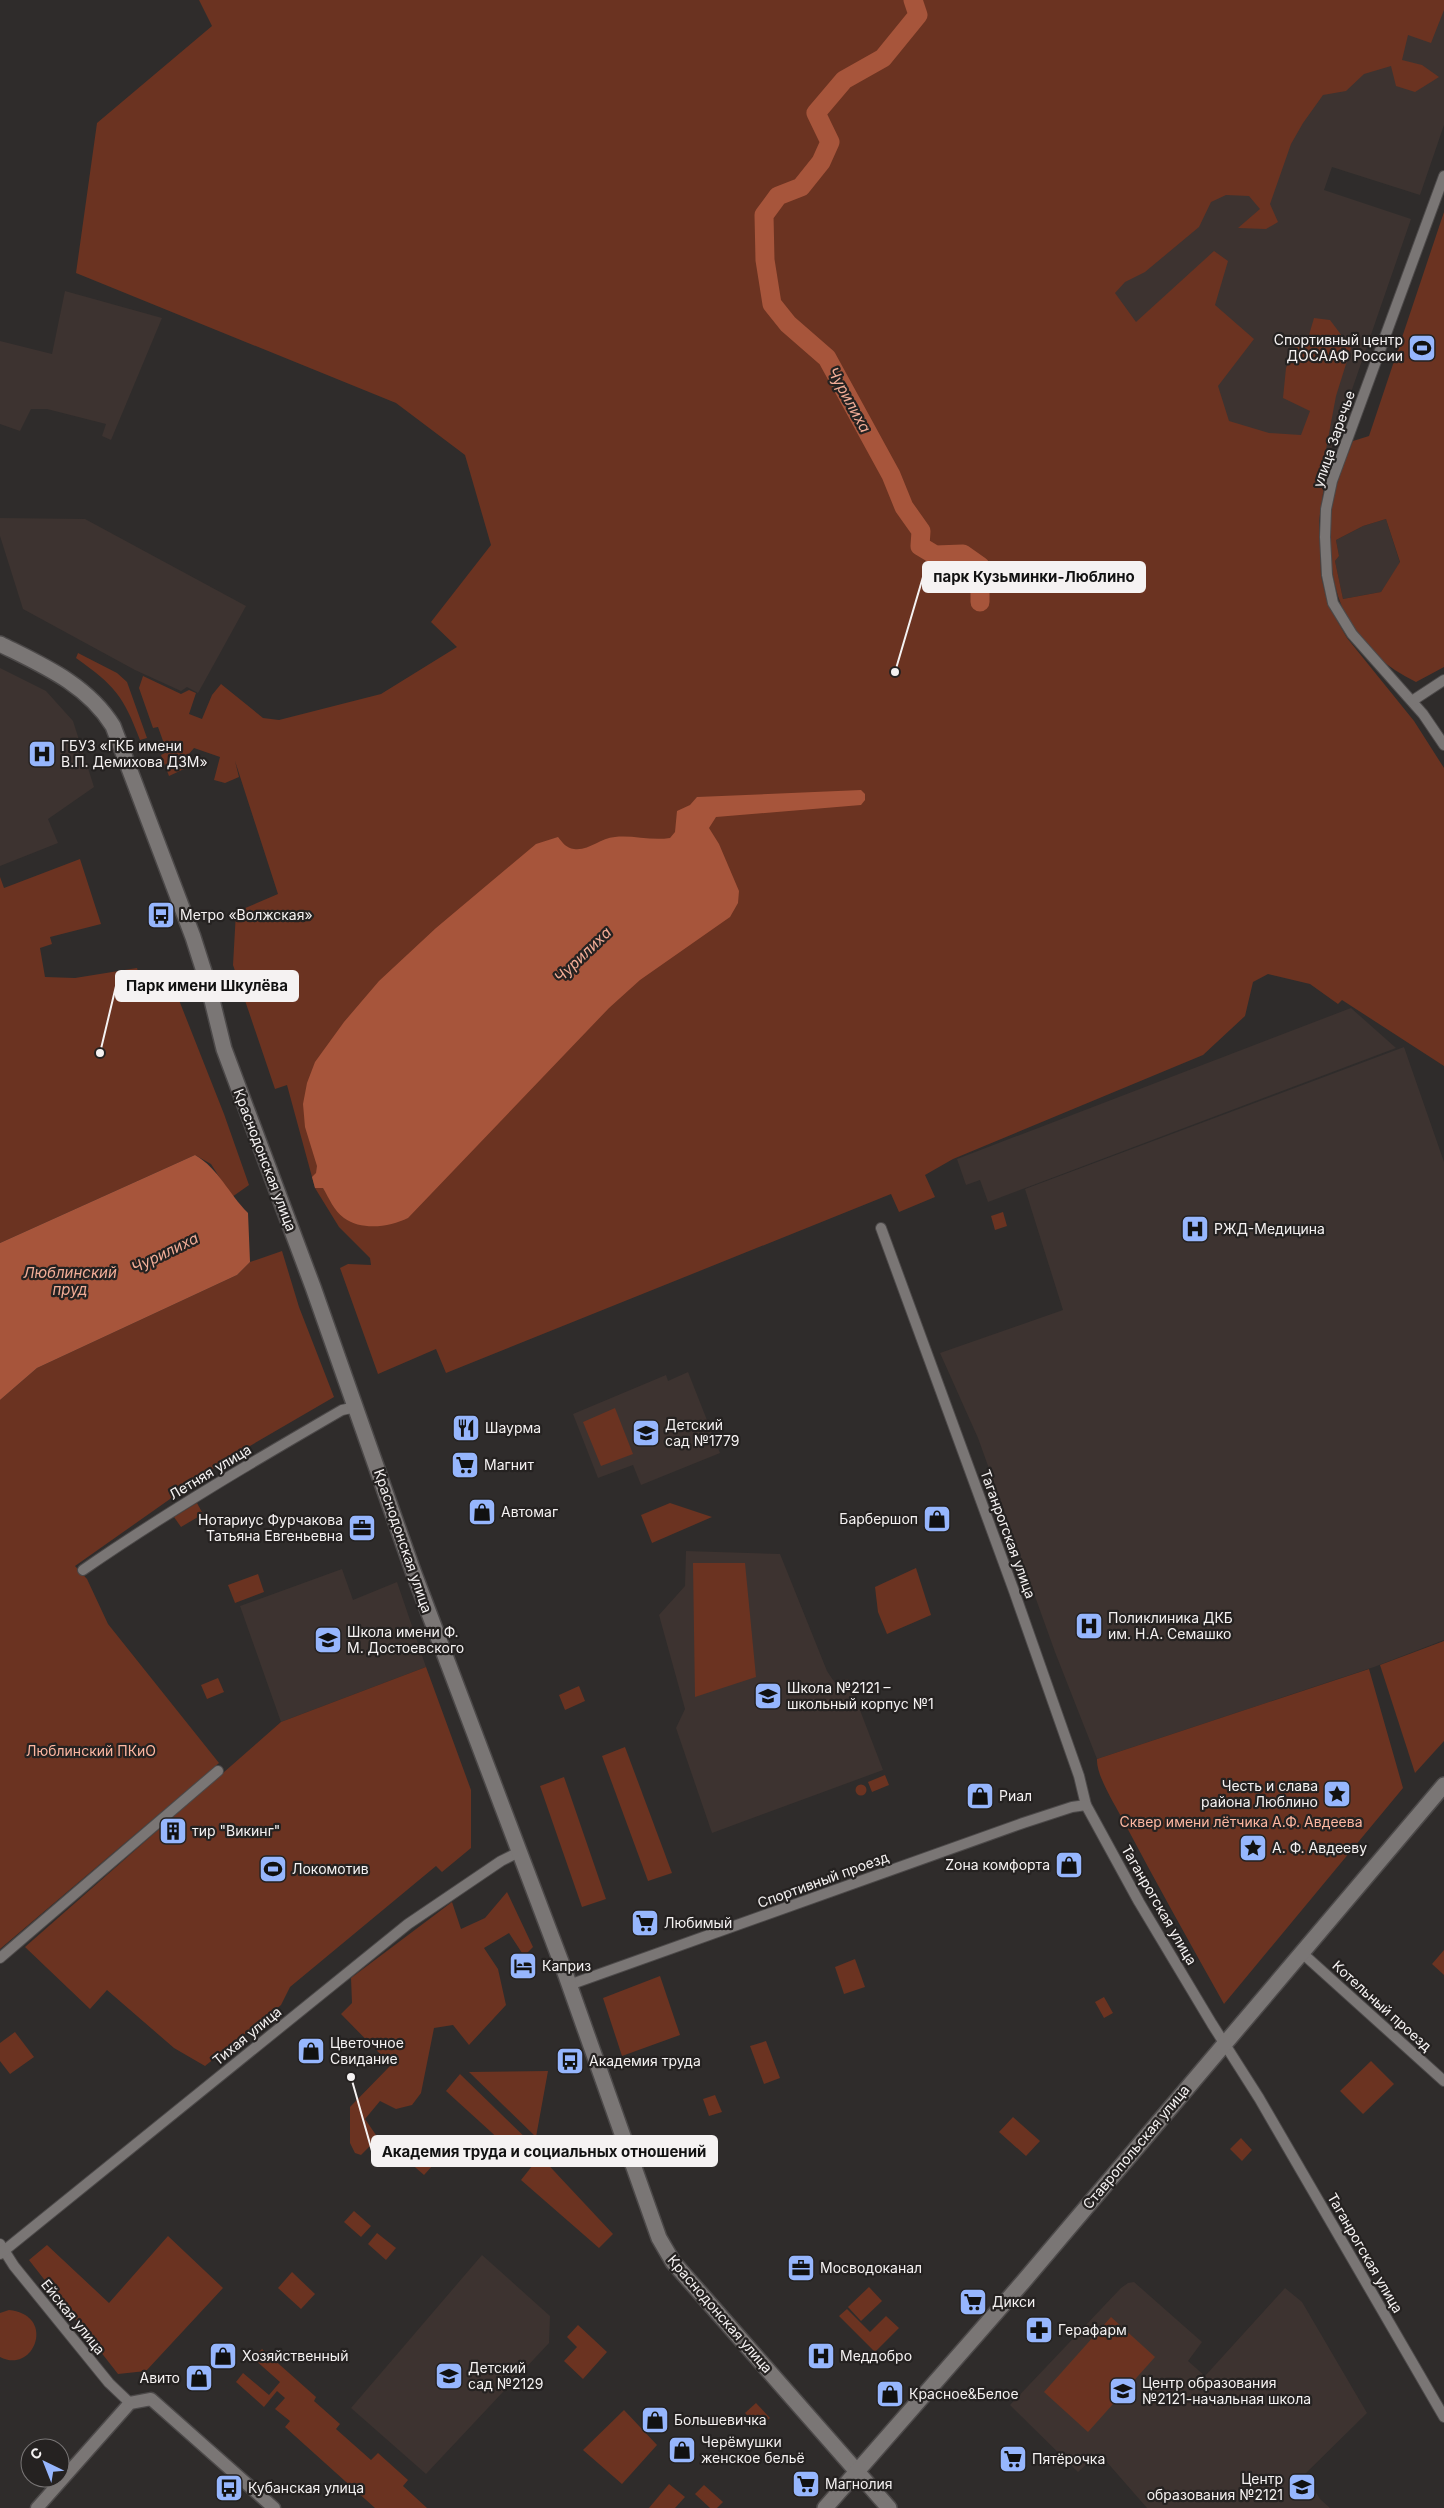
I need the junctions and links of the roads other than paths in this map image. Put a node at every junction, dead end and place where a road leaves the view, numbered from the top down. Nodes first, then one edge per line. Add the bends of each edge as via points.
1 (1444, 176) edge
2 (0, 644) edge
3 (1444, 680) edge
4 (1412, 701) junction
5 (1444, 745) edge
6 (881, 1228) dead end
7 (356, 1408) junction
8 (83, 1570) dead end
9 (218, 1771) dead end
10 (1444, 1785) edge
11 (1086, 1805) junction
12 (519, 1852) junction
13 (1301, 1952) junction
14 (0, 1958) edge
15 (569, 1985) junction
16 (1225, 2042) junction
17 (1444, 2081) edge
18 (1, 2250) edge
19 (130, 2403) junction
20 (1444, 2417) edge
21 (857, 2471) junction
22 (37, 2508) edge
23 (274, 2508) edge
24 (826, 2508) edge
25 (889, 2508) edge

1 - 4 street, улица Заречье via 1332,481 1325,522 1327,576 1337,611 1362,646
2 - 7 main road, Краснодонская улица via 75,685 97,704 113,726 193,937 224,1049
3 - 4 street
4 - 5 street, улица Заречье
6 - 11 street, Таганрогская улица via 1020,1607 1076,1767
7 - 8 street, Летняя улица via 342,1410 260,1458 147,1526
7 - 12 main road, Краснодонская улица via 413,1571
9 - 14 street
10 - 13 main road, Ставропольская улица
11 - 15 street, Спортивный проезд via 1072,1806 1023,1823
11 - 16 street, Таганрогская улица via 1139,1902
12 - 15 main road, Краснодонская улица
12 - 18 street, Тихая улица via 408,1924
13 - 16 main road, Ставропольская улица
13 - 17 street, Котельный проезд
15 - 21 main road, Краснодонская улица via 665,2250
16 - 20 street, Таганрогская улица
16 - 21 main road, Ставропольская улица via 1023,2282
18 - 19 street, Ейская улица via 109,2383
19 - 22 street
19 - 23 street via 151,2400
21 - 24 main road, Ставропольская улица
21 - 25 main road, Краснодонская улица

